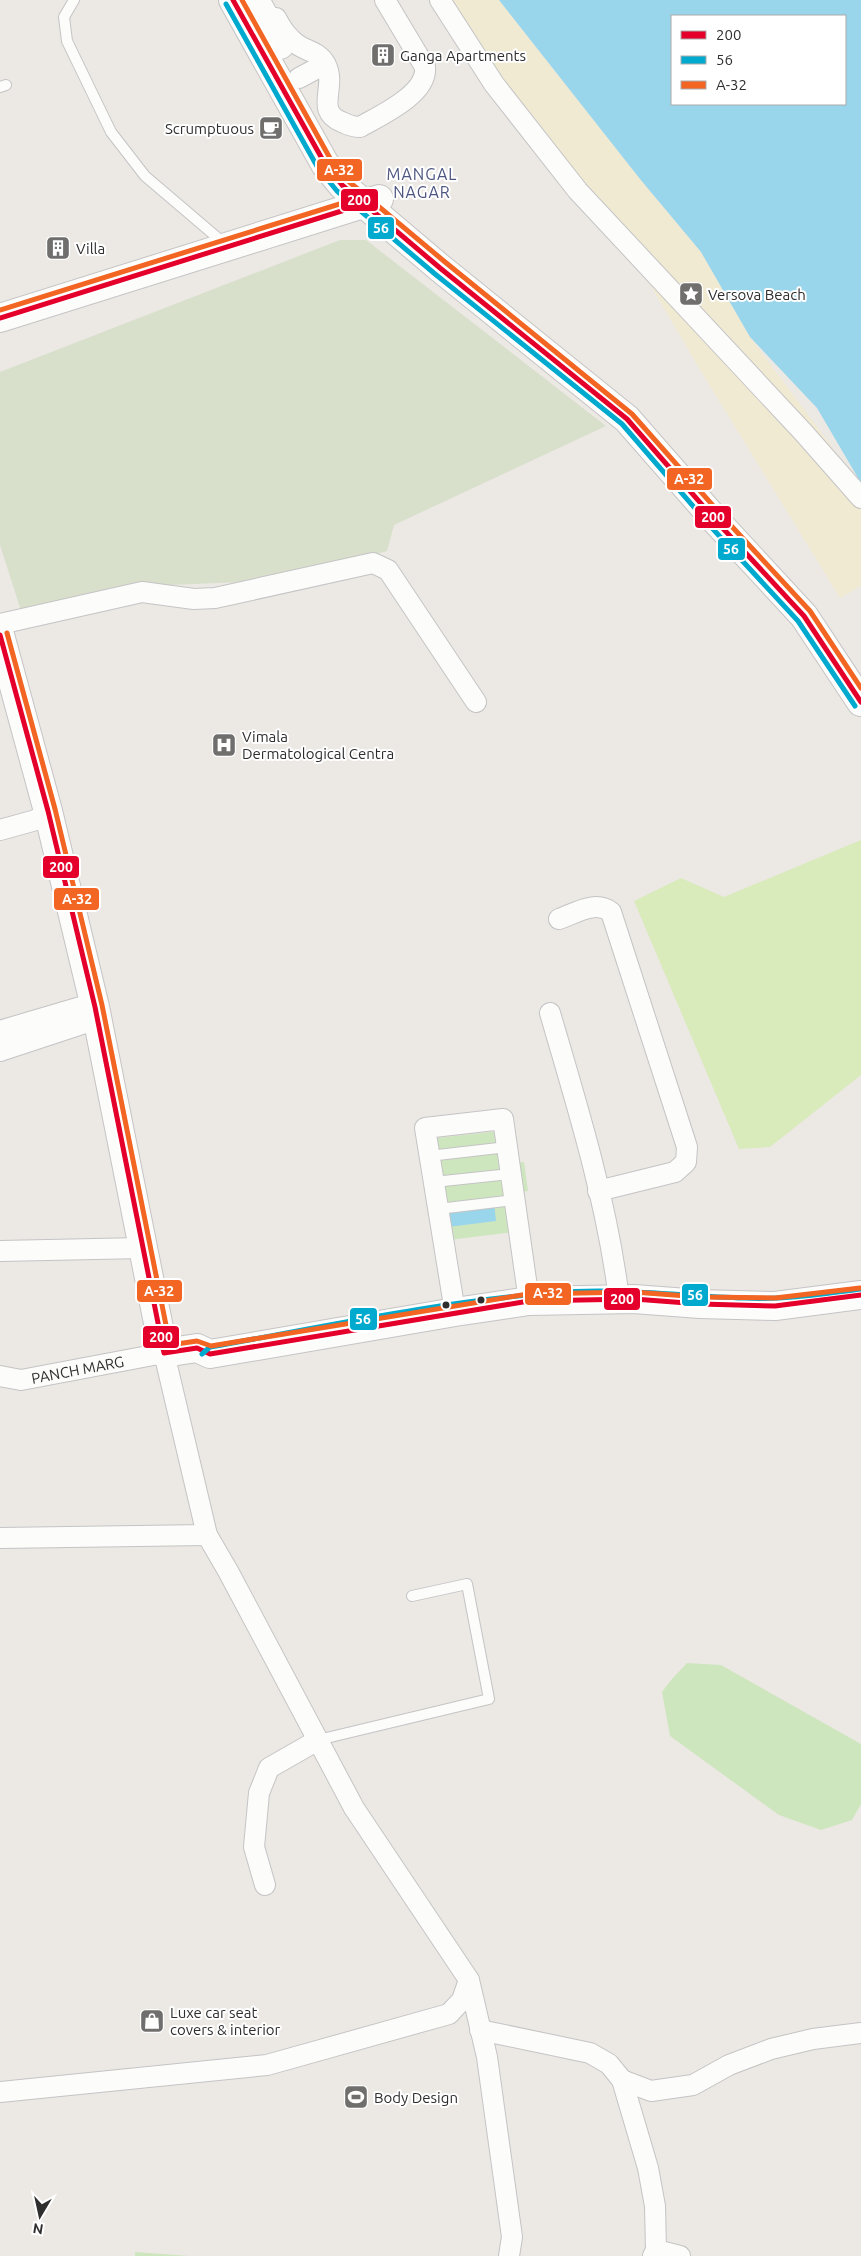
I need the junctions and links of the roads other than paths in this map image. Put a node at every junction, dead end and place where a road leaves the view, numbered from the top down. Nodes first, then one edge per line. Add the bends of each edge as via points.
1 (74, 0) edge
2 (386, 0) edge
3 (440, 0) edge
4 (255, 1) edge
5 (325, 64) junction
6 (299, 78) junction
7 (368, 194) junction
8 (229, 247) junction
9 (0, 318) edge
10 (861, 498) edge
11 (0, 624) edge
12 (0, 635) edge
13 (861, 681) edge
14 (476, 702) dead end
15 (861, 702) edge
16 (48, 812) junction
17 (0, 830) edge
18 (559, 919) dead end
19 (550, 1012) dead end
20 (96, 1013) junction
21 (0, 1035) edge
22 (0, 1051) edge
23 (507, 1147) junction
24 (429, 1156) junction
25 (510, 1174) junction
26 (434, 1182) junction
27 (598, 1191) junction
28 (514, 1200) junction
29 (438, 1209) junction
30 (143, 1248) junction
31 (0, 1251) edge
32 (861, 1281) edge
33 (617, 1284) junction
34 (528, 1295) junction
35 (861, 1295) edge
36 (453, 1305) junction
37 (164, 1353) junction
38 (0, 1376) edge
39 (207, 1535) junction
40 (0, 1538) edge
41 (412, 1596) dead end
42 (318, 1740) junction
43 (265, 1885) dead end
44 (469, 1980) junction
45 (480, 2030) junction
46 (861, 2033) edge
47 (622, 2080) junction
48 (0, 2092) edge
49 (655, 2253) edge
50 (510, 2256) edge
51 (680, 2256) edge

1 - 8 lane via 64,17 67,41 110,132 145,176
2 - 5 street via 425,66 424,80 419,88 360,128 353,127 333,119 327,111 330,79
3 - 10 street via 494,84 578,191
4 - 5 street via 297,44 321,56
4 - 6 main road
4 - 7 main road via 325,164 342,185
5 - 6 street
6 - 7 main road via 340,153
7 - 8 main road
7 - 13 main road via 637,410 816,611
7 - 15 main road via 440,268 627,419 804,616
8 - 9 main road
11 - 14 street via 142,592 194,599 215,598 373,563 388,570
12 - 16 main road
16 - 17 street via 36,820
16 - 20 main road
18 - 27 street via 596,906 611,912 687,1147 686,1162 675,1172
19 - 27 street
20 - 21 main road
20 - 22 street
20 - 30 main road
23 - 24 lane
23 - 24 street via 503,1119 474,1122 425,1128
23 - 25 street
24 - 26 street
25 - 26 lane
25 - 28 street
26 - 29 street
27 - 33 street via 611,1239
28 - 29 lane
28 - 34 street
29 - 36 street
30 - 31 street
30 - 37 main road
32 - 33 main road via 746,1292
33 - 34 main road
34 - 35 main road via 775,1306
34 - 36 main road
36 - 37 main road via 206,1340 197,1348
37 - 38 street, PANCH MARG via 21,1380
37 - 39 street
39 - 40 street
39 - 42 street
41 - 42 lane via 467,1584 489,1699
42 - 43 street via 269,1768 259,1793 254,1847
42 - 44 street via 354,1808
44 - 45 street
44 - 48 street via 462,2000 449,2014 267,2065
45 - 47 street via 590,2053 609,2064
45 - 50 street via 487,2057 512,2237
46 - 47 street via 770,2049 729,2064 693,2084 651,2091
47 - 49 street via 648,2168 655,2206
49 - 51 street

